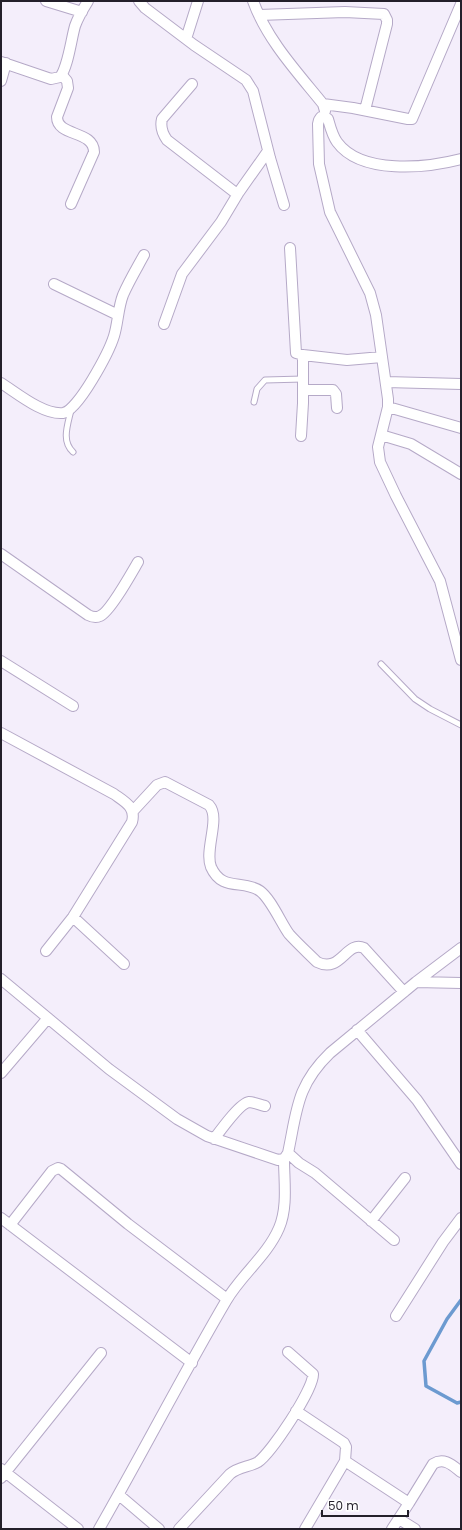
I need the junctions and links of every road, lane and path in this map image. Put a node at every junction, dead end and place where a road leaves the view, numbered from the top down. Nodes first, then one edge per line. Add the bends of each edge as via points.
1 (46, 1) edge
2 (88, 1) edge
3 (139, 1) edge
4 (198, 1) edge
5 (253, 1) edge
6 (461, 4) edge
7 (82, 12) junction
8 (259, 15) junction
9 (186, 39) junction
10 (4, 62) edge
11 (62, 75) junction
12 (1, 81) edge
13 (192, 84) dead end
14 (323, 104) junction
15 (365, 110) junction
16 (325, 117) junction
17 (268, 151) junction
18 (461, 159) edge
19 (237, 194) junction
20 (71, 204) dead end
21 (284, 205) dead end
22 (290, 248) dead end
23 (144, 254) dead end
24 (54, 284) dead end
25 (118, 315) junction
26 (164, 324) dead end
27 (303, 355) junction
28 (382, 356) junction
29 (303, 379) junction
30 (386, 382) junction
31 (1, 383) edge
32 (461, 384) edge
33 (303, 390) junction
34 (254, 402) dead end
35 (388, 407) junction
36 (337, 408) dead end
37 (71, 410) junction
38 (461, 428) edge
39 (381, 435) junction
40 (300, 436) dead end
41 (73, 452) dead end
42 (461, 474) edge
43 (1, 554) edge
44 (138, 562) dead end
45 (461, 660) edge
46 (1, 661) edge
47 (381, 664) dead end
48 (73, 706) dead end
49 (461, 725) edge
50 (1, 733) edge
51 (132, 811) junction
52 (73, 917) junction
53 (461, 948) edge
54 (46, 951) dead end
55 (124, 964) dead end
56 (1, 979) edge
57 (416, 982) junction
58 (461, 983) edge
59 (404, 992) junction
60 (48, 1018) junction
61 (357, 1030) junction
62 (1, 1073) edge
63 (265, 1106) dead end
64 (214, 1139) junction
65 (286, 1156) junction
66 (461, 1164) edge
67 (406, 1178) dead end
68 (1, 1218) edge
69 (461, 1218) edge
70 (371, 1221) junction
71 (10, 1225) junction
72 (394, 1240) dead end
73 (227, 1299) junction
74 (396, 1316) dead end
75 (288, 1352) dead end
76 (101, 1353) dead end
77 (192, 1362) junction
78 (296, 1412) junction
79 (345, 1461) junction
80 (461, 1472) edge
81 (2, 1473) edge
82 (119, 1495) junction
83 (409, 1503) junction
84 (399, 1519) junction
85 (78, 1529) edge
86 (98, 1529) edge
87 (159, 1529) edge
88 (180, 1529) edge
89 (305, 1529) edge
90 (392, 1529) edge
91 (415, 1529) edge

1 - 7 street
2 - 7 street
3 - 9 street
4 - 9 street
5 - 8 street
6 - 15 street via 412,119
7 - 11 street
8 - 14 street via 287,60
8 - 15 street via 345,12 384,14 388,24
9 - 17 street via 250,84
10 - 11 street via 51,79
10 - 12 street
11 - 20 street via 67,81 68,88 57,122 61,127 89,140 94,148
13 - 19 street via 162,119 164,136
14 - 15 street
14 - 16 street
16 - 18 street via 336,141 344,150 365,161 396,166 440,164
16 - 28 street via 321,117 318,124 319,164 330,212 370,292
17 - 19 street
17 - 21 street
19 - 26 street via 221,222 182,274
22 - 27 street via 295,348 297,354
23 - 25 street via 124,293
24 - 25 street
25 - 37 street via 109,350 81,398
27 - 28 street via 348,360
27 - 29 street
28 - 30 street
29 - 33 street
29 - 34 lane via 265,380 257,389
30 - 32 street
30 - 35 street
31 - 37 street via 48,410 61,413
33 - 36 street via 333,390 336,394
33 - 40 street
35 - 38 street
35 - 39 street
37 - 41 lane via 66,440 67,447
39 - 42 street via 411,444
39 - 45 street via 378,447 380,462 440,581
43 - 44 street via 93,617 100,616 109,609
46 - 48 street
47 - 49 lane via 415,699
50 - 51 street via 114,794 129,805
51 - 52 street via 132,822
51 - 59 street via 158,785 165,782 209,805 214,815 210,862 220,879 261,892 289,933 317,962 323,965 333,964 353,948 360,946
52 - 54 street
52 - 55 street
53 - 57 street
56 - 60 street
57 - 58 street
57 - 59 street
59 - 61 street
60 - 62 street
60 - 64 street via 177,1119
61 - 65 street via 312,1072 301,1093
61 - 66 street via 417,1100
63 - 64 street via 246,1103
64 - 65 street via 274,1160
65 - 70 street via 315,1173
65 - 73 street via 284,1214 279,1228 264,1254
67 - 70 street
68 - 71 street
69 - 74 street
70 - 72 street
71 - 73 street via 52,1171 58,1168
71 - 77 street
73 - 77 street
75 - 78 street via 313,1374 311,1386
76 - 81 street
77 - 82 street
78 - 79 street via 344,1443
78 - 88 street via 266,1455 230,1474
79 - 83 street
79 - 89 street
80 - 83 street via 448,1462 437,1461
81 - 85 street
82 - 86 street
82 - 87 street
83 - 84 street
84 - 90 street
84 - 91 street

